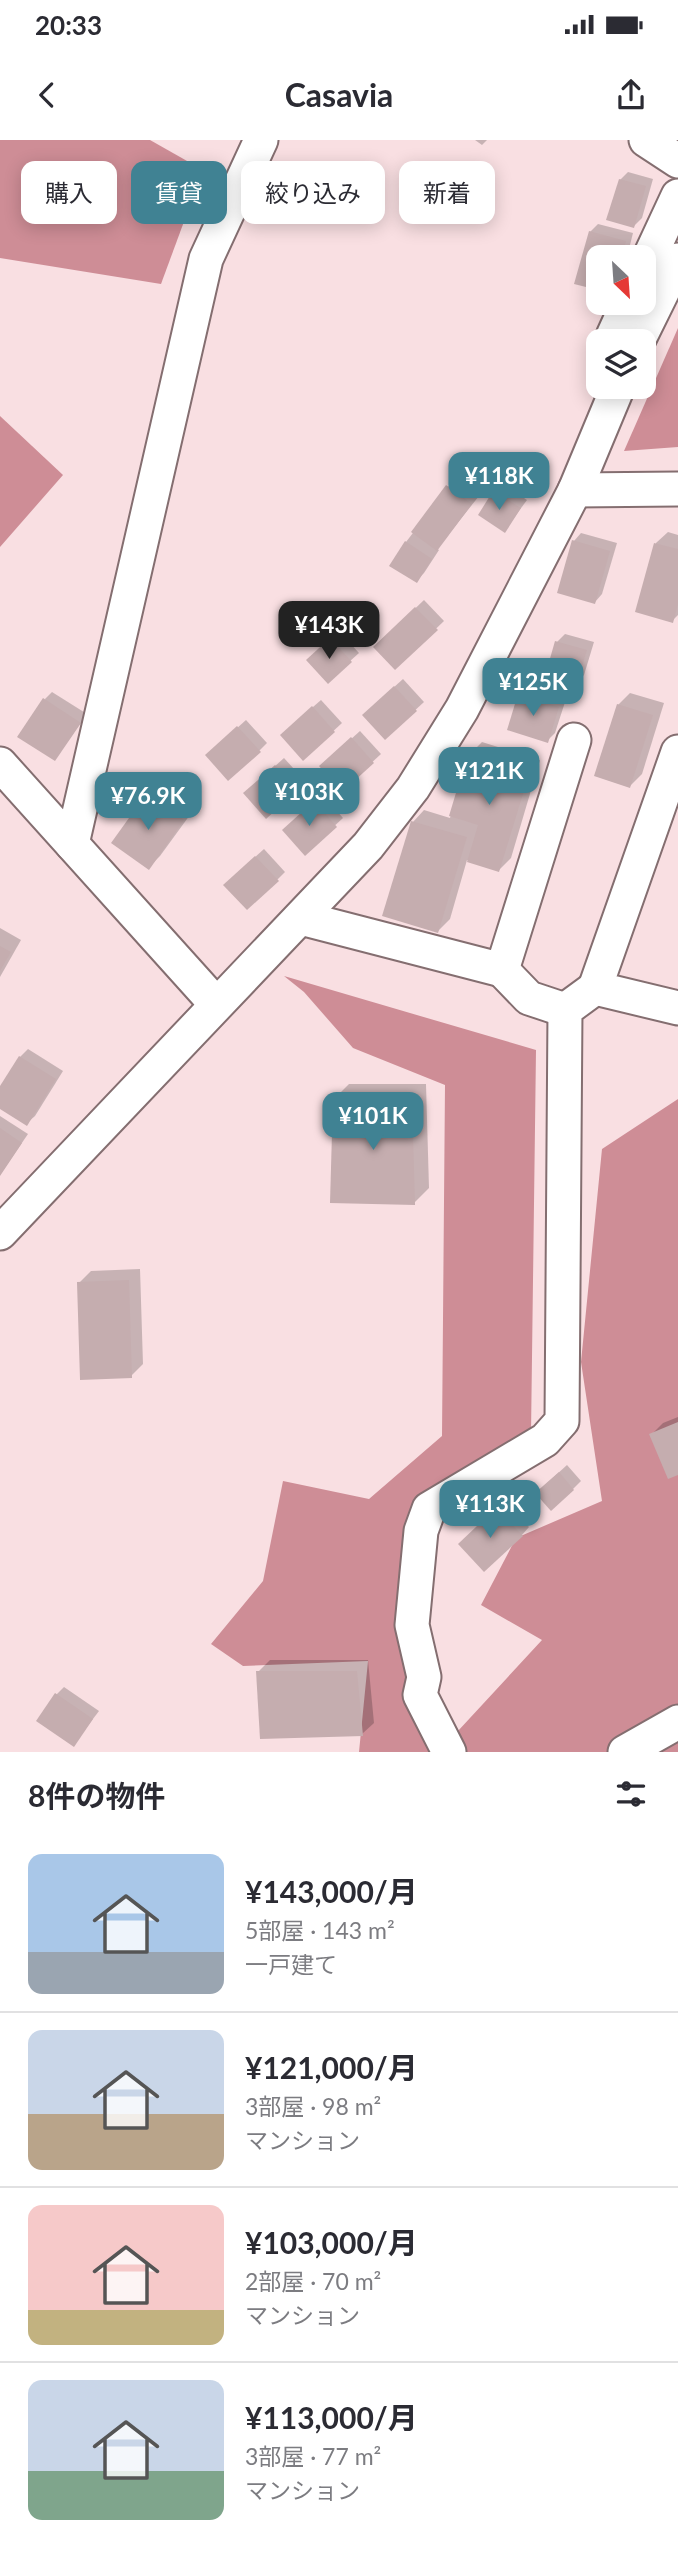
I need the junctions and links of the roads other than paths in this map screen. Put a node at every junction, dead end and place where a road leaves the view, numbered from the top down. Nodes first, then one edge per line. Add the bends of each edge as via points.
1 (261, 140) edge
2 (646, 140) edge
3 (678, 161) edge
4 (678, 195) edge
5 (655, 245) edge
6 (678, 260) edge
7 (644, 329) edge
8 (613, 399) edge
9 (678, 489) edge
10 (575, 490) junction
11 (573, 740) dead end
12 (678, 752) edge
13 (0, 764) edge
14 (72, 844) junction
15 (301, 918) junction
16 (502, 970) junction
17 (595, 988) junction
18 (216, 1004) junction
19 (678, 1008) edge
20 (565, 1010) junction
21 (0, 1233) edge
22 (678, 1722) edge
23 (449, 1752) edge
24 (625, 1752) edge

1 - 14 street via 206,259
2 - 3 street
4 - 5 street
6 - 7 street
8 - 10 street
9 - 10 street
10 - 15 street via 462,709 414,788
11 - 16 street
12 - 17 street
13 - 14 street
14 - 18 street
15 - 16 street
15 - 18 street
16 - 20 street via 529,998
17 - 19 street
17 - 20 street
18 - 21 street
20 - 23 street via 562,1421 545,1440 429,1509 421,1531 412,1625 425,1677 420,1695
22 - 24 street

